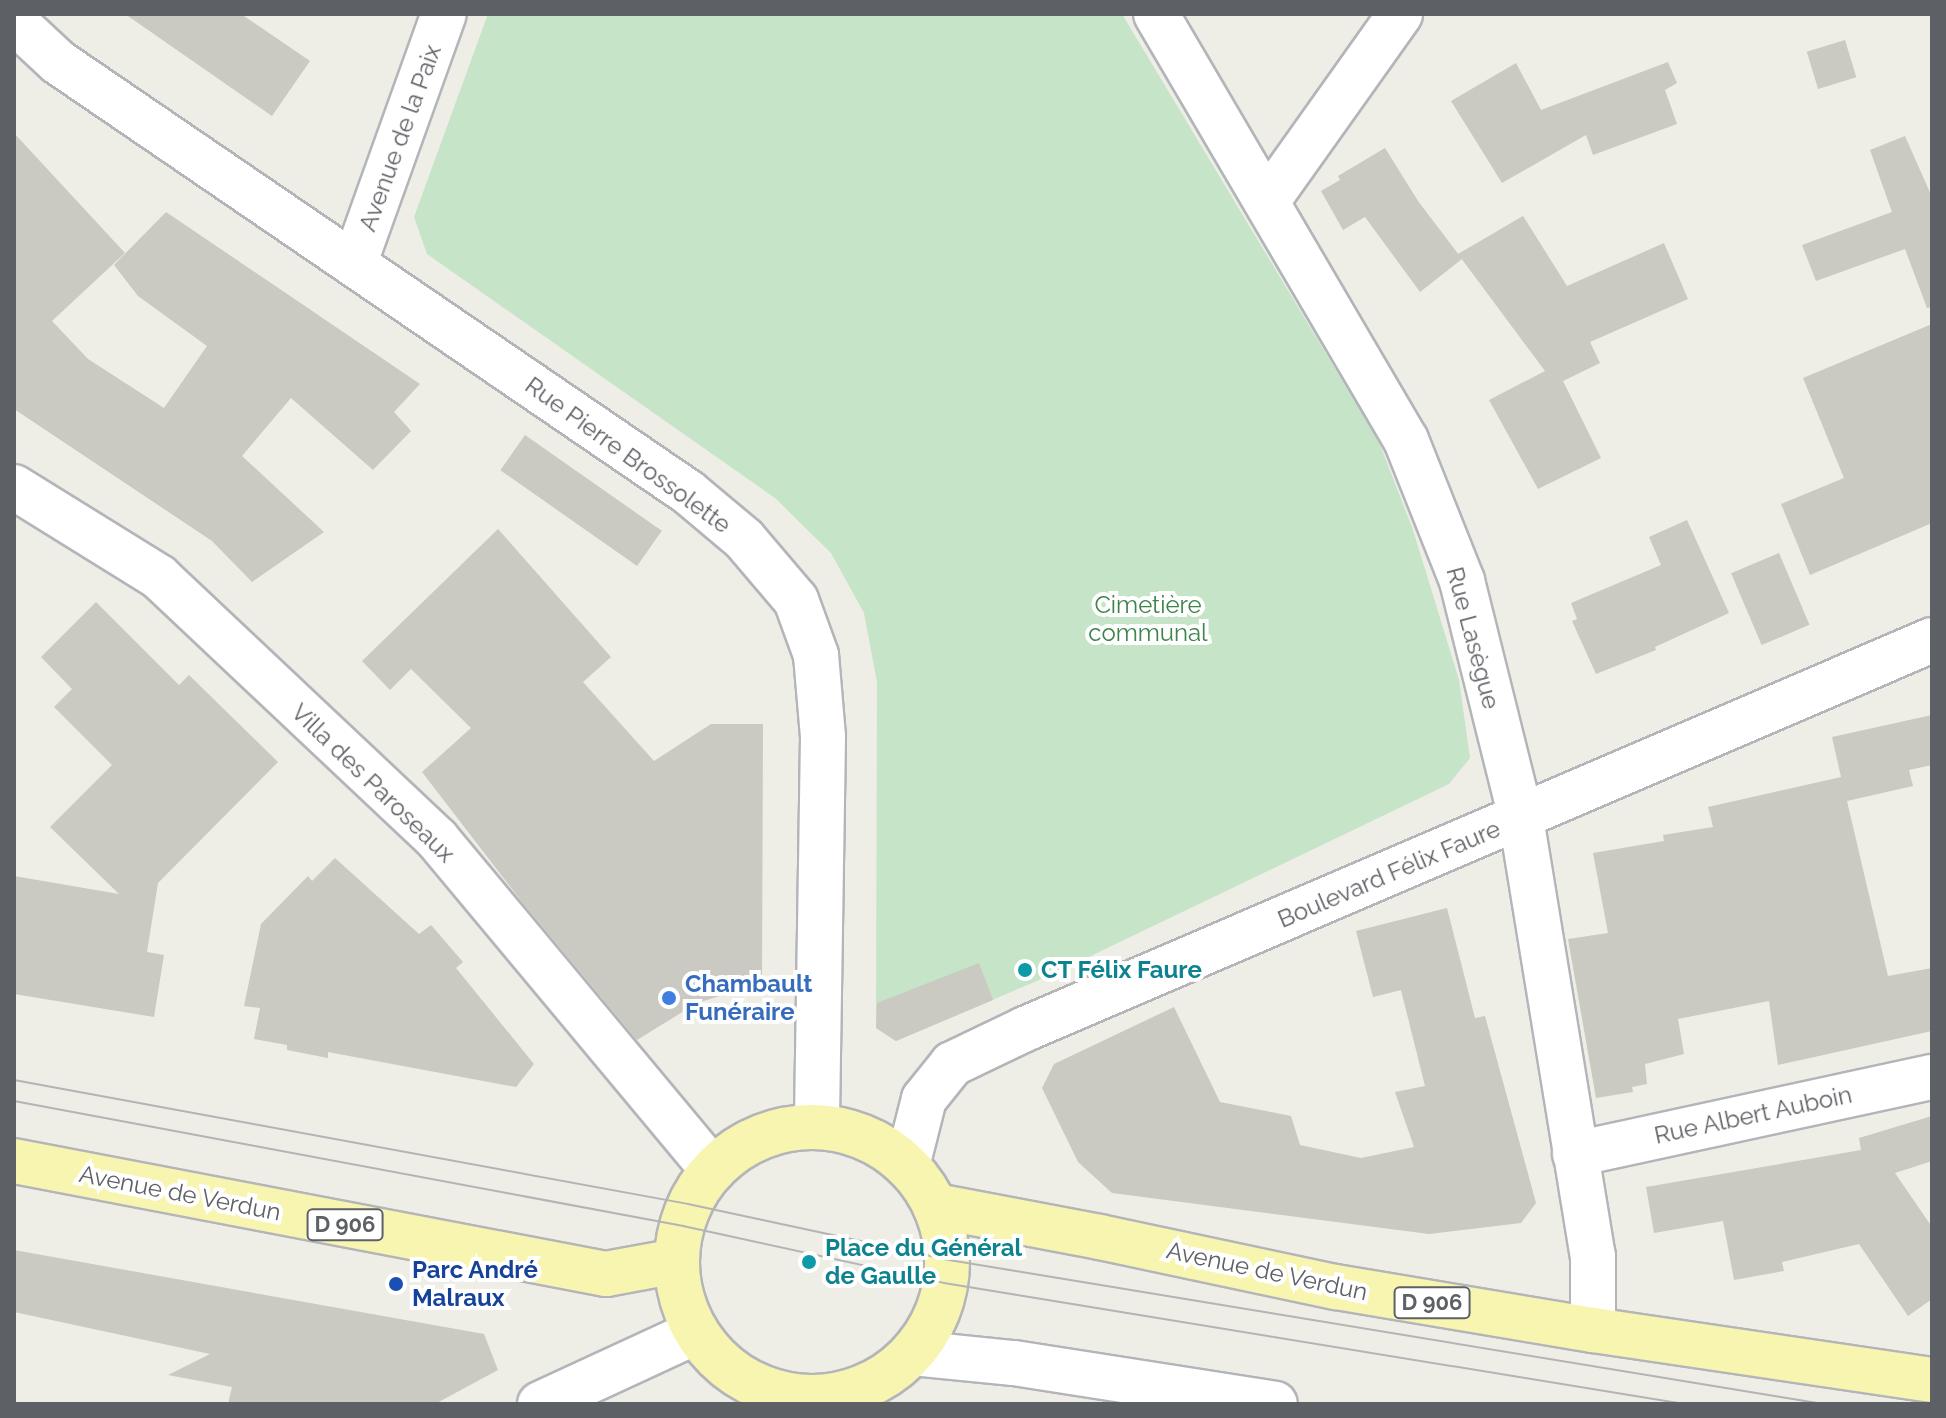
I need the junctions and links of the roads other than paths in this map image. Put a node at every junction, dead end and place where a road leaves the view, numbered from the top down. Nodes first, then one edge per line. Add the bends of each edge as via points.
1 (444, 14) edge
2 (1156, 14) edge
3 (1400, 14) edge
4 (14, 21) edge
5 (1268, 200) junction
6 (355, 262) junction
7 (14, 487) edge
8 (1932, 640) edge
9 (1521, 818) junction
10 (1932, 1077) edge
11 (817, 1126) junction
12 (1575, 1154) junction
13 (14, 1161) edge
14 (907, 1166) junction
15 (713, 1170) junction
16 (936, 1206) junction
17 (676, 1261) junction
18 (1593, 1330) junction
19 (696, 1332) junction
20 (913, 1353) junction
21 (1932, 1380) edge
22 (813, 1401) edge
23 (540, 1404) edge
24 (1275, 1404) edge

1 - 6 street, Avenue de la Paix
2 - 5 street, Rue Lasègue
3 - 5 street
4 - 6 street, Rue Pierre Brossolette via 58,62
5 - 9 street, Rue Lasègue via 1406,440 1462,581
6 - 11 street, Rue Pierre Brossolette via 688,492 744,539 796,600 816,655 823,737
7 - 15 street, Villa des Paroseaux via 159,577 437,839
8 - 9 street, Boulevard Félix Faure
9 - 12 street, Rue Lasègue
9 - 14 street, Boulevard Félix Faure via 952,1064 924,1099
10 - 12 street, Rue Albert Auboin
11 - 14 main road via 871,1140
11 - 15 main road via 777,1130 740,1147
12 - 18 street, Rue Lasègue via 1593,1256
13 - 17 main road, Avenue de Verdun / D 906 via 606,1274
14 - 16 main road
15 - 17 main road via 688,1204
16 - 18 main road, Avenue de Verdun / D 906 via 1336,1287
16 - 20 main road via 949,1260 937,1316
17 - 19 main road via 681,1298
18 - 21 main road, Avenue de Verdun / D 906
19 - 22 main road via 726,1367 767,1390
19 - 23 street
20 - 22 main road via 884,1377
20 - 24 street via 1014,1363

